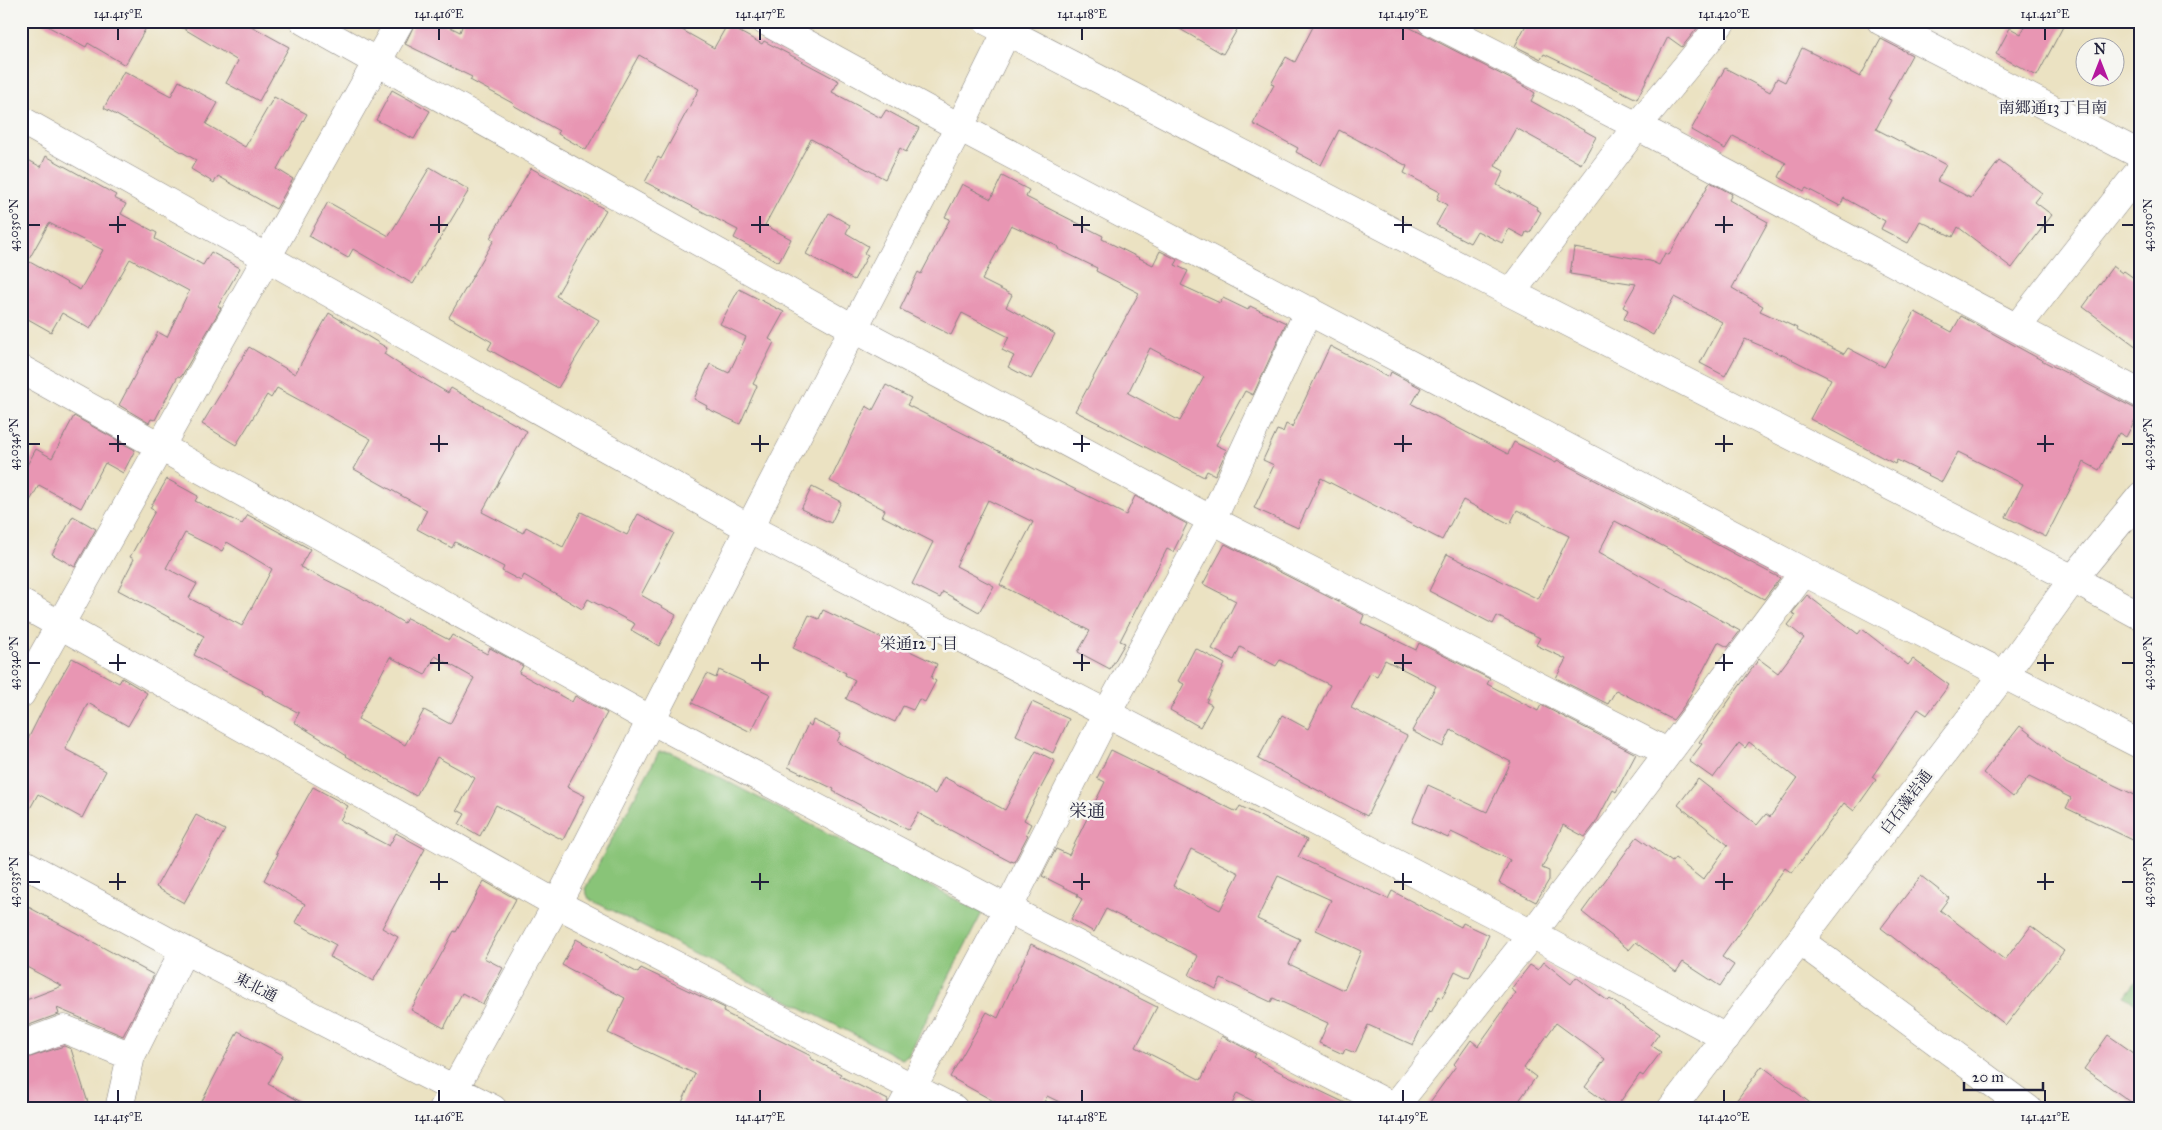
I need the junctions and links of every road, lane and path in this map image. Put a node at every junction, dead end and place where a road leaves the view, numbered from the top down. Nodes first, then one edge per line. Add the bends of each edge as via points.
1 (304, 21) edge
2 (400, 21) edge
3 (765, 21) edge
4 (1431, 21) edge
5 (1722, 21) edge
6 (1881, 21) edge
7 (1002, 25) edge
8 (377, 62) junction
9 (21, 120) edge
10 (963, 120) junction
11 (1637, 126) junction
12 (2141, 156) edge
13 (2141, 169) edge
14 (267, 256) junction
15 (1512, 293) junction
16 (1309, 310) junction
17 (2017, 327) junction
18 (853, 328) junction
19 (21, 369) edge
20 (2141, 394) edge
21 (162, 447) junction
22 (2141, 496) edge
23 (1212, 520) junction
24 (749, 528) junction
25 (1804, 572) junction
26 (2073, 579) junction
27 (21, 603) edge
28 (2141, 616) edge
29 (61, 625) junction
30 (2007, 670) junction
31 (21, 694) edge
32 (1107, 713) junction
33 (651, 720) junction
34 (2141, 744) edge
35 (1667, 752) junction
36 (24, 869) edge
37 (557, 904) junction
38 (1008, 909) junction
39 (1532, 934) junction
40 (1800, 941) junction
41 (184, 950) junction
42 (1726, 1038) junction
43 (21, 1046) edge
44 (131, 1056) junction
45 (907, 1098) edge
46 (449, 1099) edge
47 (1393, 1108) edge
48 (119, 1109) edge
49 (493, 1109) edge
50 (954, 1109) edge
51 (1671, 1109) edge
52 (2028, 1109) edge

1 - 8 street
2 - 8 street
3 - 10 street
4 - 11 street
5 - 11 street
6 - 12 street
7 - 10 street via 991,65
7 - 15 street
8 - 14 street
8 - 18 street
9 - 14 street
10 - 16 street
10 - 18 street
11 - 15 street
11 - 17 street
13 - 17 street
14 - 21 street
14 - 24 street
15 - 26 street
16 - 23 street
16 - 25 street
17 - 20 street
18 - 23 street
18 - 24 street
19 - 21 street
21 - 29 street
21 - 33 street
22 - 26 street, 白石藻岩通
23 - 32 street
23 - 35 street
24 - 32 street
24 - 33 street
25 - 30 street
25 - 35 street
26 - 28 street
26 - 30 street, 白石藻岩通
27 - 29 street
29 - 31 street
29 - 37 street
30 - 34 street
30 - 40 street, 白石藻岩通
32 - 38 street
32 - 39 street
33 - 37 street
33 - 38 street
35 - 39 street
36 - 41 street, 東北通
37 - 45 street
37 - 46 street
38 - 45 street
38 - 47 street
39 - 42 street
39 - 47 street
40 - 42 street, 白石藻岩通
40 - 52 street
41 - 44 street
41 - 46 street, 東北通
42 - 51 street, 白石藻岩通
43 - 44 street via 64,1029
44 - 48 street
45 - 50 street
46 - 49 street, 東北通

